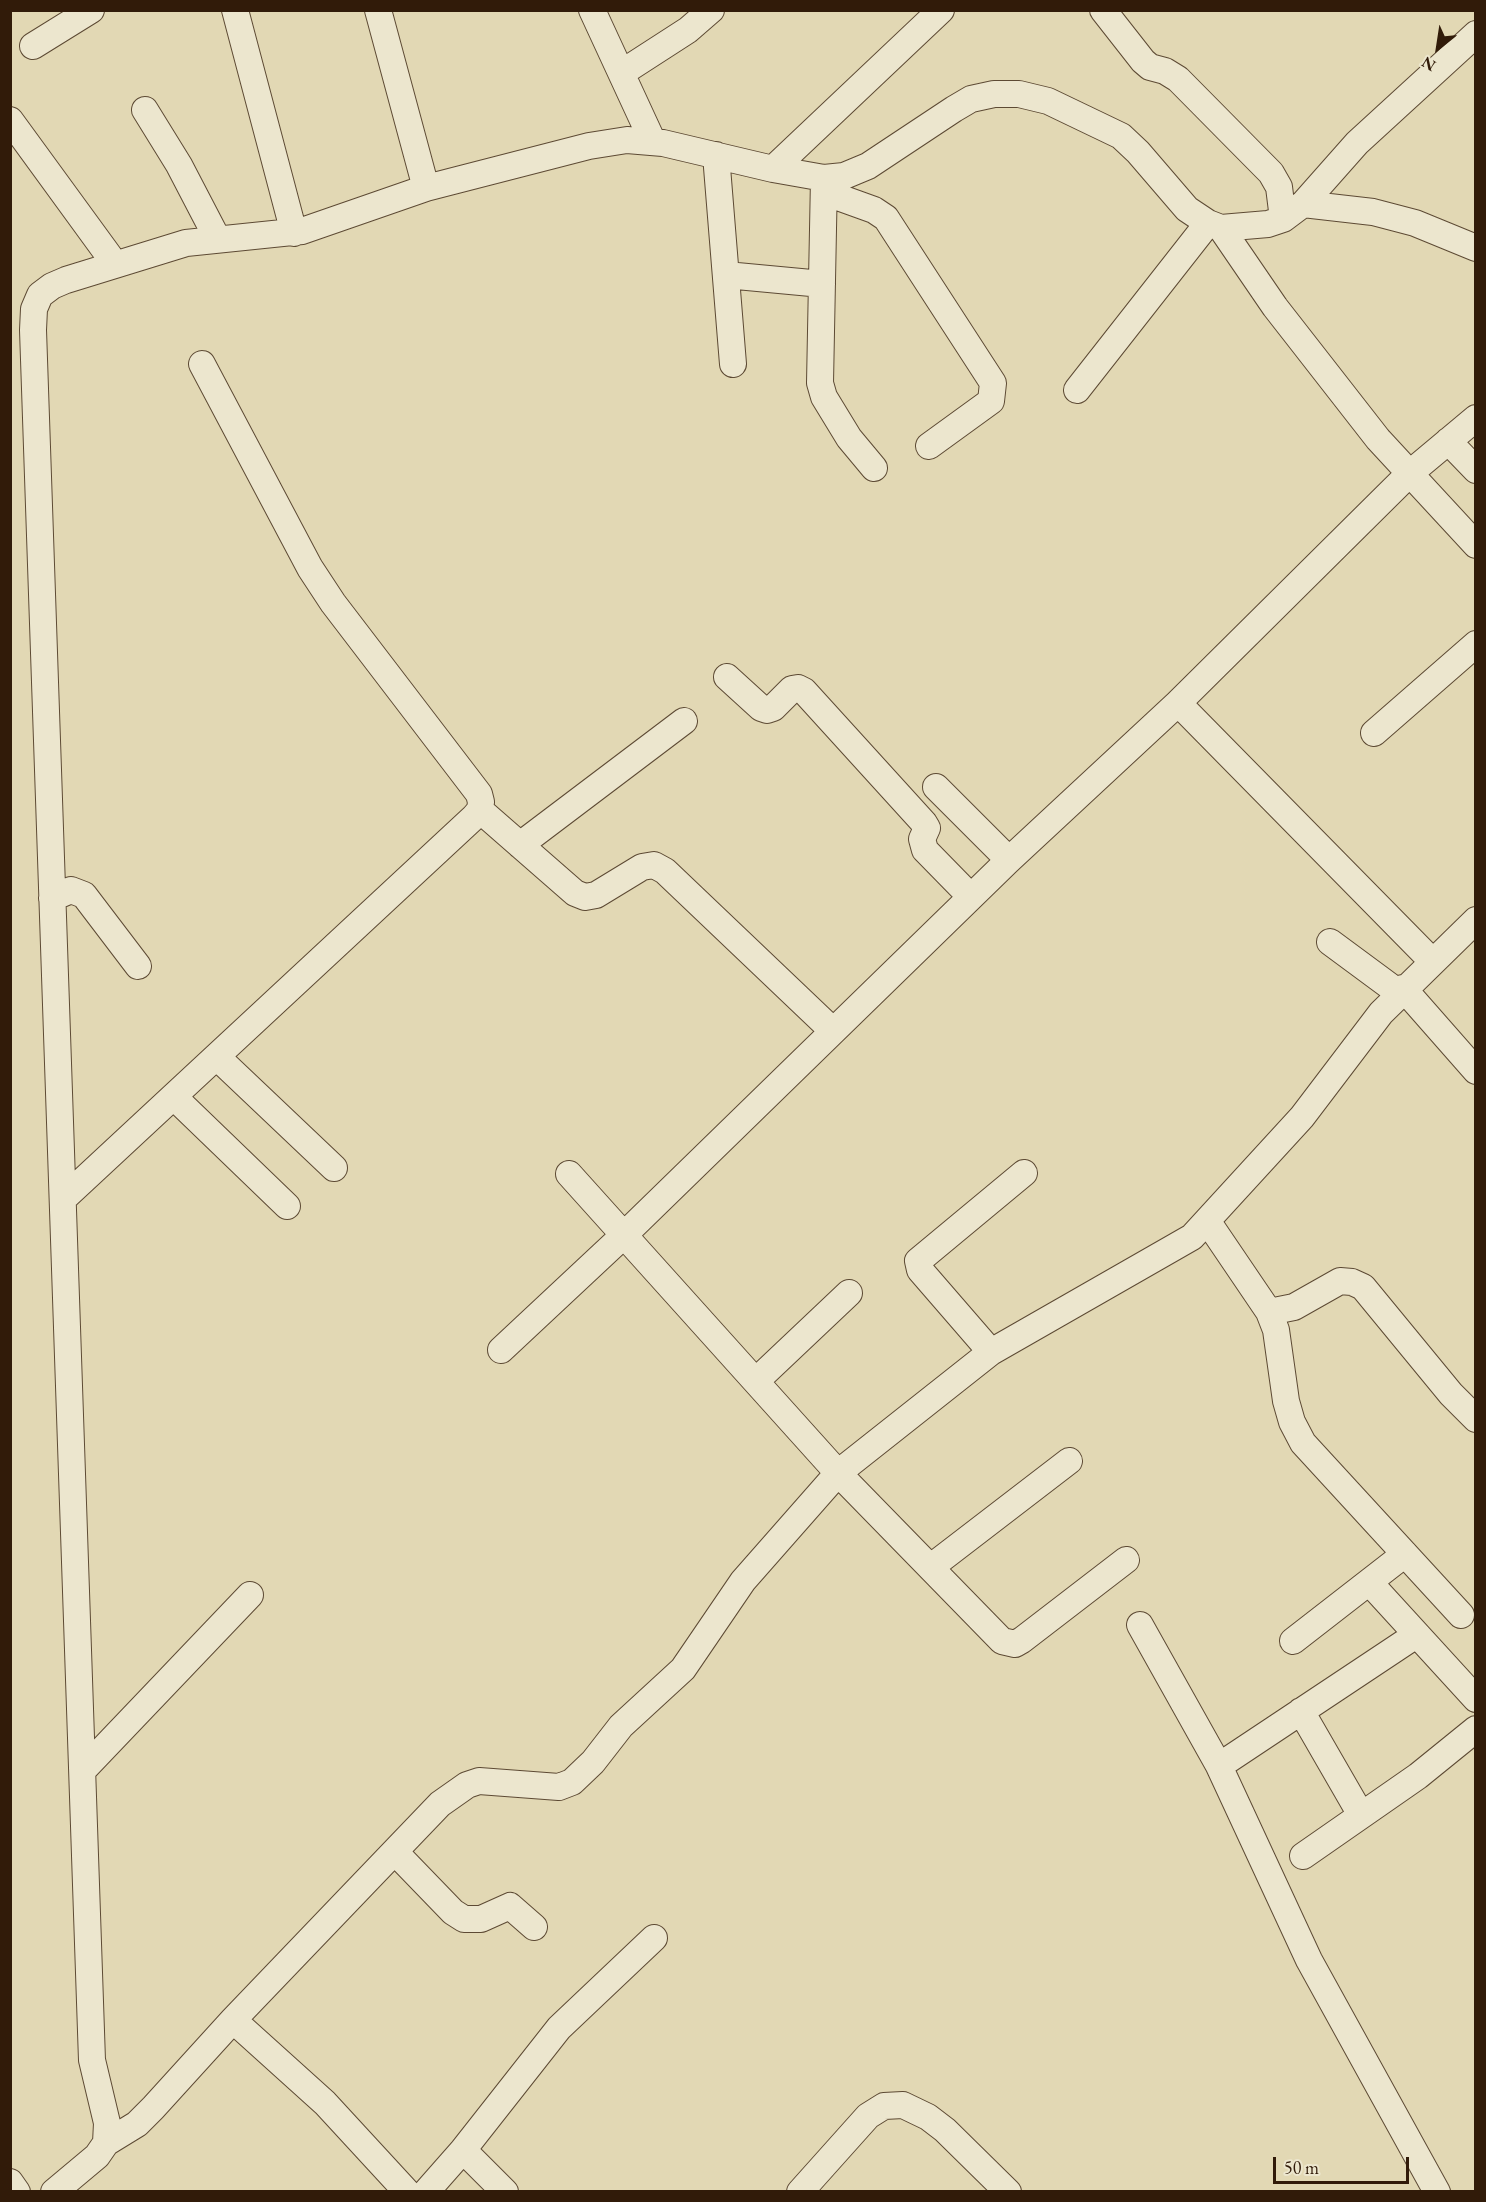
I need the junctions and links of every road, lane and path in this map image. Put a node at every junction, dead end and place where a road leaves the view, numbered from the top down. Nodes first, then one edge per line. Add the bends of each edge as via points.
1 (91, 10) edge
2 (235, 10) edge
3 (378, 10) edge
4 (592, 10) edge
5 (711, 10) edge
6 (941, 10) edge
7 (1103, 10) edge
8 (1476, 34) edge
9 (33, 46) dead end
10 (623, 72) junction
11 (145, 110) dead end
12 (10, 120) edge
13 (653, 142) junction
14 (716, 155) junction
15 (773, 169) junction
16 (824, 185) junction
17 (426, 188) junction
18 (1293, 211) junction
19 (1215, 226) junction
20 (294, 232) junction
21 (217, 238) junction
22 (1476, 248) edge
23 (115, 264) junction
24 (726, 274) junction
25 (822, 284) junction
26 (202, 364) dead end
27 (733, 364) dead end
28 (1077, 390) dead end
29 (1476, 417) edge
30 (1448, 441) junction
31 (929, 446) dead end
32 (874, 468) dead end
33 (1476, 470) edge
34 (1409, 474) junction
35 (1476, 545) edge
36 (1476, 644) edge
37 (728, 677) dead end
38 (1178, 703) junction
39 (684, 721) dead end
40 (1374, 733) dead end
41 (936, 787) dead end
42 (480, 810) junction
43 (520, 845) junction
44 (1009, 860) junction
45 (971, 897) junction
46 (52, 898) junction
47 (1476, 920) edge
48 (1330, 942) dead end
49 (1432, 961) junction
50 (138, 966) dead end
51 (1401, 991) junction
52 (834, 1031) junction
53 (217, 1057) junction
54 (1476, 1071) edge
55 (174, 1097) junction
56 (334, 1168) dead end
57 (1024, 1173) dead end
58 (569, 1174) dead end
59 (63, 1199) junction
60 (287, 1206) dead end
61 (1208, 1222) junction
62 (624, 1235) junction
63 (849, 1293) dead end
64 (1269, 1312) junction
65 (501, 1350) dead end
66 (991, 1352) junction
67 (756, 1381) junction
68 (1476, 1419) edge
69 (1069, 1461) dead end
70 (838, 1473) junction
71 (1405, 1554) junction
72 (1126, 1560) dead end
73 (931, 1567) junction
74 (1369, 1582) junction
75 (250, 1595) dead end
76 (1461, 1615) dead end
77 (1140, 1625) dead end
78 (1416, 1635) junction
79 (1293, 1641) dead end
80 (1476, 1699) edge
81 (1301, 1711) junction
82 (1476, 1729) edge
83 (1219, 1766) junction
84 (83, 1770) junction
85 (1361, 1815) junction
86 (395, 1852) junction
87 (1303, 1856) dead end
88 (534, 1927) dead end
89 (654, 1938) dead end
90 (233, 2020) junction
91 (106, 2143) junction
92 (463, 2150) junction
93 (10, 2182) edge
94 (17, 2192) edge
95 (54, 2192) edge
96 (407, 2192) edge
97 (426, 2192) edge
98 (505, 2192) edge
99 (800, 2192) edge
100 (1008, 2192) edge
101 (1437, 2192) edge

1 - 9 street
2 - 20 street
3 - 17 street
4 - 10 street
5 - 10 street via 688,30
6 - 15 street
7 - 18 street via 1143,61 1178,79 1271,173
8 - 18 street via 1357,143
10 - 13 street
11 - 21 street
12 - 23 street
13 - 14 street
13 - 17 street via 627,140 588,146
14 - 15 street
14 - 24 street
15 - 16 street
16 - 19 street via 868,166 971,99 1019,94 1048,102 1121,136 1187,209
16 - 25 street
16 - 31 street via 886,218 993,383 991,401
17 - 20 street
18 - 19 street via 1268,224
18 - 22 street via 1373,212 1415,223
19 - 28 street
19 - 34 street
20 - 21 street
21 - 23 street
23 - 46 street via 51,286 40,295 34,309
24 - 25 street
24 - 27 street
25 - 32 street via 820,382 824,397 849,438
26 - 42 street via 310,568 478,794
29 - 30 street
30 - 33 street
30 - 34 street
34 - 35 street
34 - 38 street
36 - 40 street
37 - 45 street via 767,710 792,689 804,691 924,823 925,850
38 - 44 street
38 - 49 street
39 - 43 street
41 - 44 street
42 - 43 street
42 - 53 street
43 - 52 street via 575,893 585,897 596,895 642,867 654,865 665,871
44 - 45 street
45 - 52 street
46 - 50 street via 71,890 84,895
46 - 59 street
47 - 49 street
48 - 51 street
49 - 51 street
51 - 54 street
51 - 61 street via 1302,1117
52 - 62 street
53 - 55 street
53 - 56 street
55 - 59 street
55 - 60 street
57 - 66 street via 918,1261 920,1270
58 - 62 street
59 - 84 street
61 - 64 street
61 - 66 street via 1192,1237
62 - 65 street
62 - 67 street
63 - 67 street
64 - 68 street via 1294,1307 1340,1281 1363,1287
64 - 71 street via 1276,1330 1286,1401 1303,1443
66 - 70 street
67 - 70 street
69 - 73 street
70 - 73 street
70 - 86 street via 743,1581 683,1669 621,1726 573,1782 559,1787 478,1781 466,1785 440,1804
71 - 74 street
71 - 76 street
72 - 73 street via 1015,1644 1002,1641
74 - 78 street
74 - 79 street
75 - 84 street
77 - 83 street
78 - 80 street
78 - 81 street
81 - 83 street
81 - 85 street
82 - 85 street
83 - 101 street via 1309,1960
84 - 91 street via 92,2060 107,2123
85 - 87 street
86 - 88 street via 453,1912 464,1918 481,1919 510,1906
86 - 90 street
89 - 92 street via 559,2028
90 - 91 street via 137,2124
90 - 96 street via 325,2103
91 - 95 street via 97,2157
92 - 97 street
92 - 98 street
93 - 94 street
99 - 100 street via 868,2116 884,2106 903,2104 945,2130

